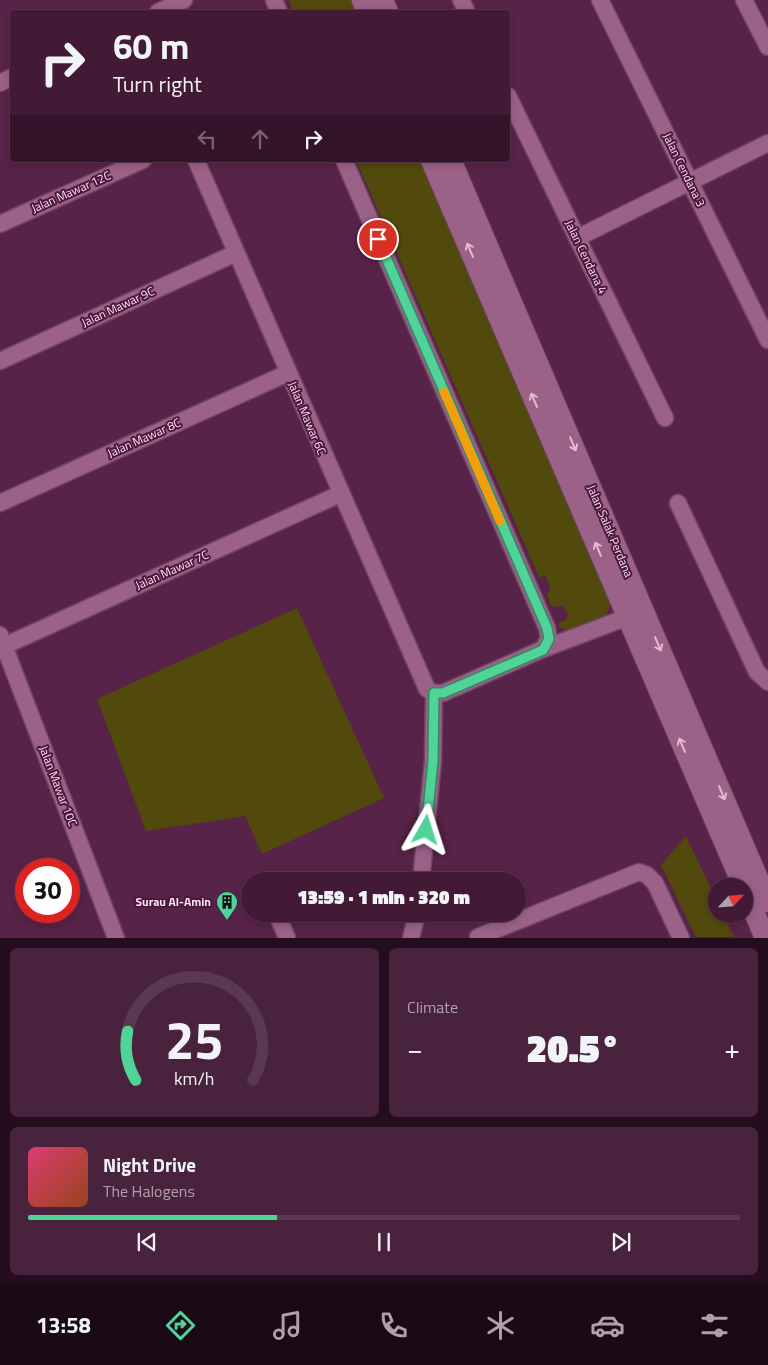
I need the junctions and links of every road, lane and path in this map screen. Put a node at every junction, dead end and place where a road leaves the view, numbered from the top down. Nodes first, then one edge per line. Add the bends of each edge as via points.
1 (184, 0) edge
2 (600, 0) edge
3 (744, 0) edge
4 (162, 10) edge
5 (768, 47) edge
6 (510, 100) edge
7 (768, 143) edge
8 (139, 162) edge
9 (197, 162) edge
10 (345, 162) edge
11 (432, 162) edge
12 (452, 162) edge
13 (690, 182) junction
14 (0, 224) edge
15 (577, 238) junction
16 (236, 253) junction
17 (768, 340) edge
18 (0, 361) edge
19 (288, 373) junction
20 (666, 418) dead end
21 (340, 494) junction
22 (0, 503) edge
23 (678, 504) dead end
24 (636, 614) junction
25 (2, 640) edge
26 (543, 650) junction
27 (768, 682) edge
28 (434, 693) junction
29 (422, 872) edge
30 (739, 878) edge
31 (768, 902) edge
32 (753, 910) edge
33 (280, 922) edge
34 (415, 922) edge
35 (478, 937) edge
36 (116, 938) edge
37 (287, 938) edge
38 (411, 938) edge
39 (680, 938) edge
40 (765, 938) edge

1 - 4 street
2 - 13 street, Jalan Cendana 3
3 - 5 street
6 - 15 street, Jalan Cendana 4
7 - 13 street
8 - 14 street, Jalan Mawar 12C
9 - 16 street, Jalan Mawar 6C
10 - 26 street via 547,628 549,639
24 -> 11 street, Jalan Salak Perdana
12 -> 24 street, Jalan Salak Perdana
13 - 15 street
13 - 17 street, Jalan Cendana 3
15 - 20 street, Jalan Cendana 4
16 - 18 street, Jalan Mawar 9C
16 - 19 street, Jalan Mawar 6C
19 - 21 street, Jalan Mawar 6C
19 - 22 street, Jalan Mawar 8C
21 - 25 street, Jalan Mawar 7C
21 - 28 street, Jalan Mawar 6C via 420,676 427,689
23 - 27 street via 757,672
24 - 26 street
30 -> 24 street, Jalan Salak Perdana
24 -> 31 street, Jalan Salak Perdana
25 - 36 street, Jalan Mawar 10C
26 - 28 street via 443,693
28 - 29 street via 433,761
32 - 40 street, Jalan Salak Perdana
33 - 37 street
34 - 38 street
35 - 39 street via 639,872 647,874 655,883

